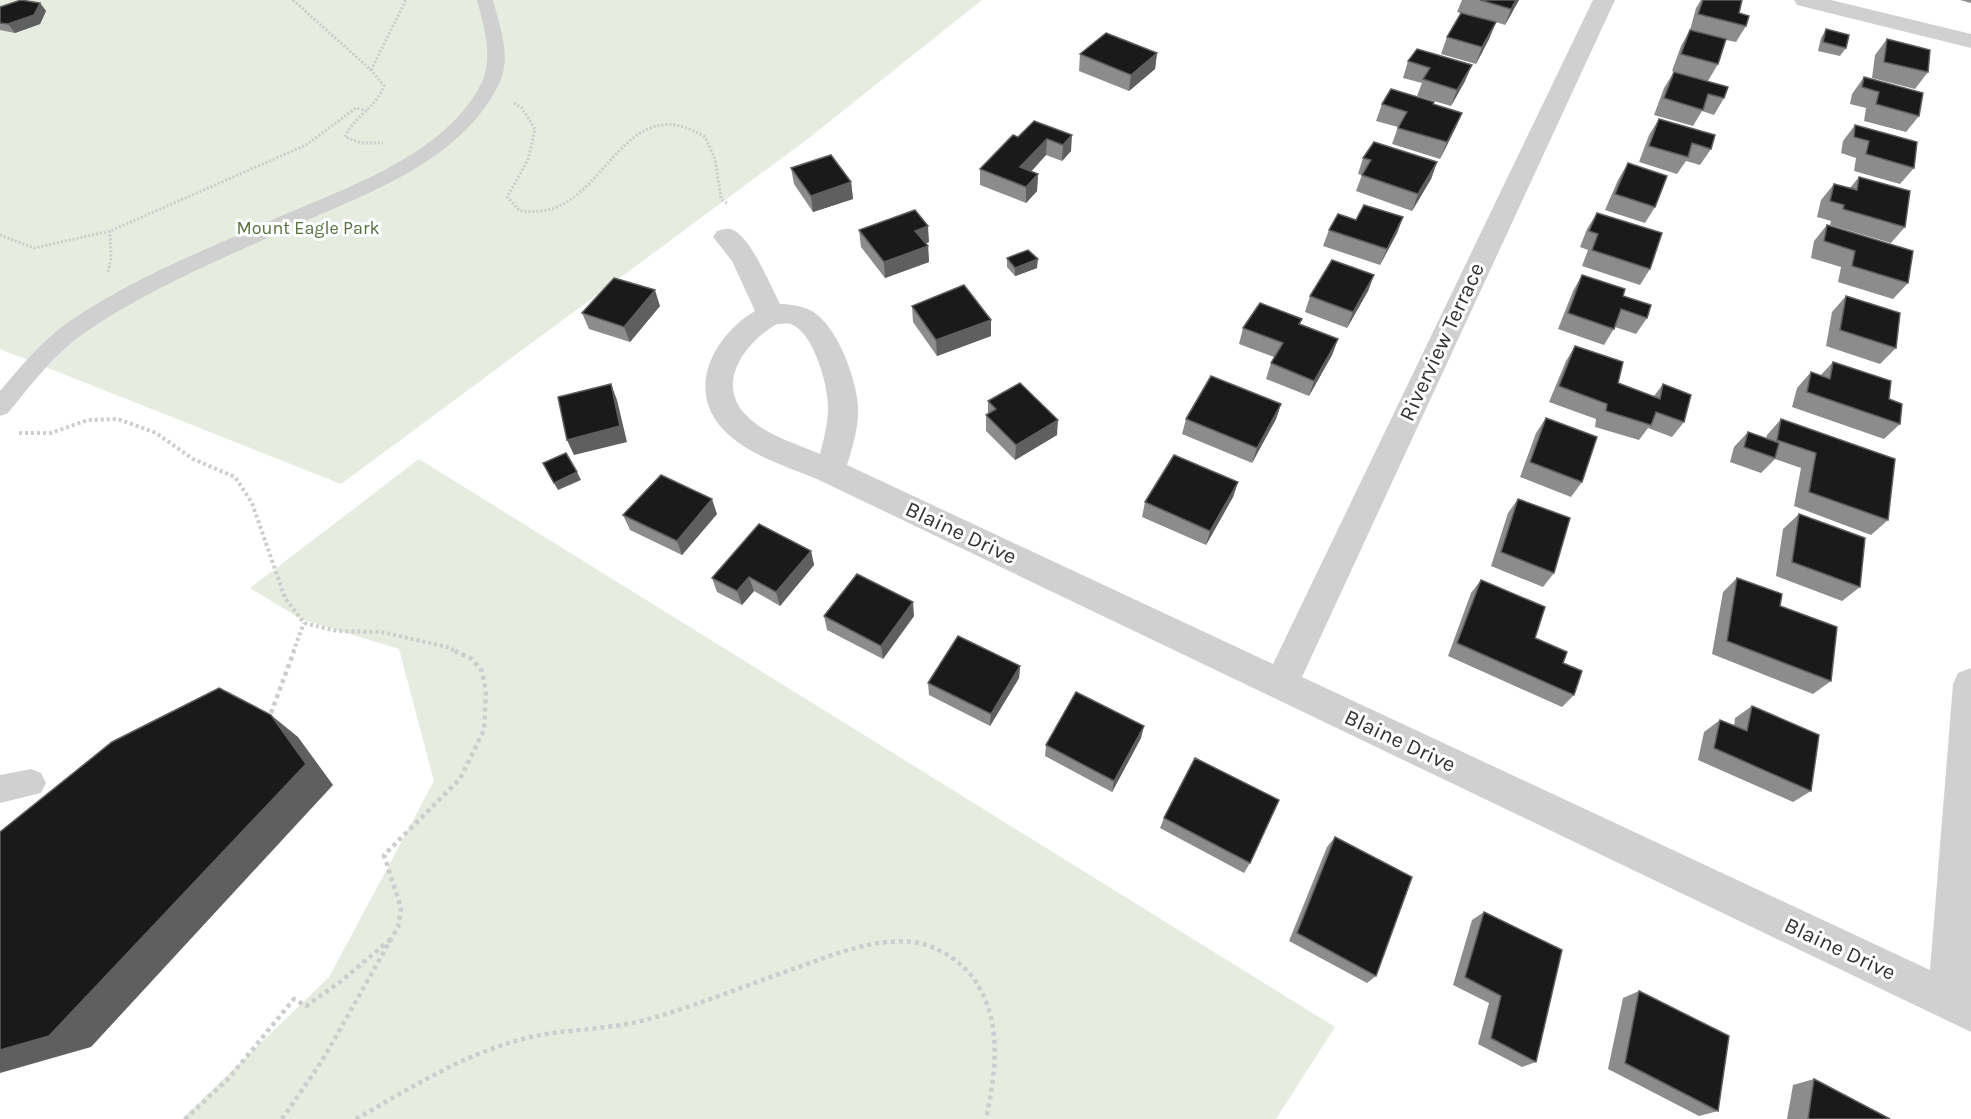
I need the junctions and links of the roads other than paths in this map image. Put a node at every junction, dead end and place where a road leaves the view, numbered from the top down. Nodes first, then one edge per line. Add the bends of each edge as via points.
1 (485, 0) edge
2 (1604, 0) edge
3 (1805, 0) edge
4 (1971, 41) edge
5 (726, 237) road end
6 (771, 314) junction
7 (0, 407) edge
8 (830, 471) junction
9 (1281, 684) junction
10 (1971, 684) edge
11 (31, 783) dead end
12 (0, 789) edge
13 (1960, 1006) edge

1 - 7 lane via 496,47 491,82 469,115 438,145 400,168 175,272 87,321 47,353
2 - 9 street, Riverview Terrace
3 - 4 street
5 - 6 street via 743,257
6 - 8 street via 798,316 815,329 836,366 843,417
6 - 8 street, Blaine Drive via 744,332 727,354 718,378 719,397 729,416 752,436
8 - 9 street, Blaine Drive
9 - 13 street, Blaine Drive
10 - 13 street
11 - 12 lane

